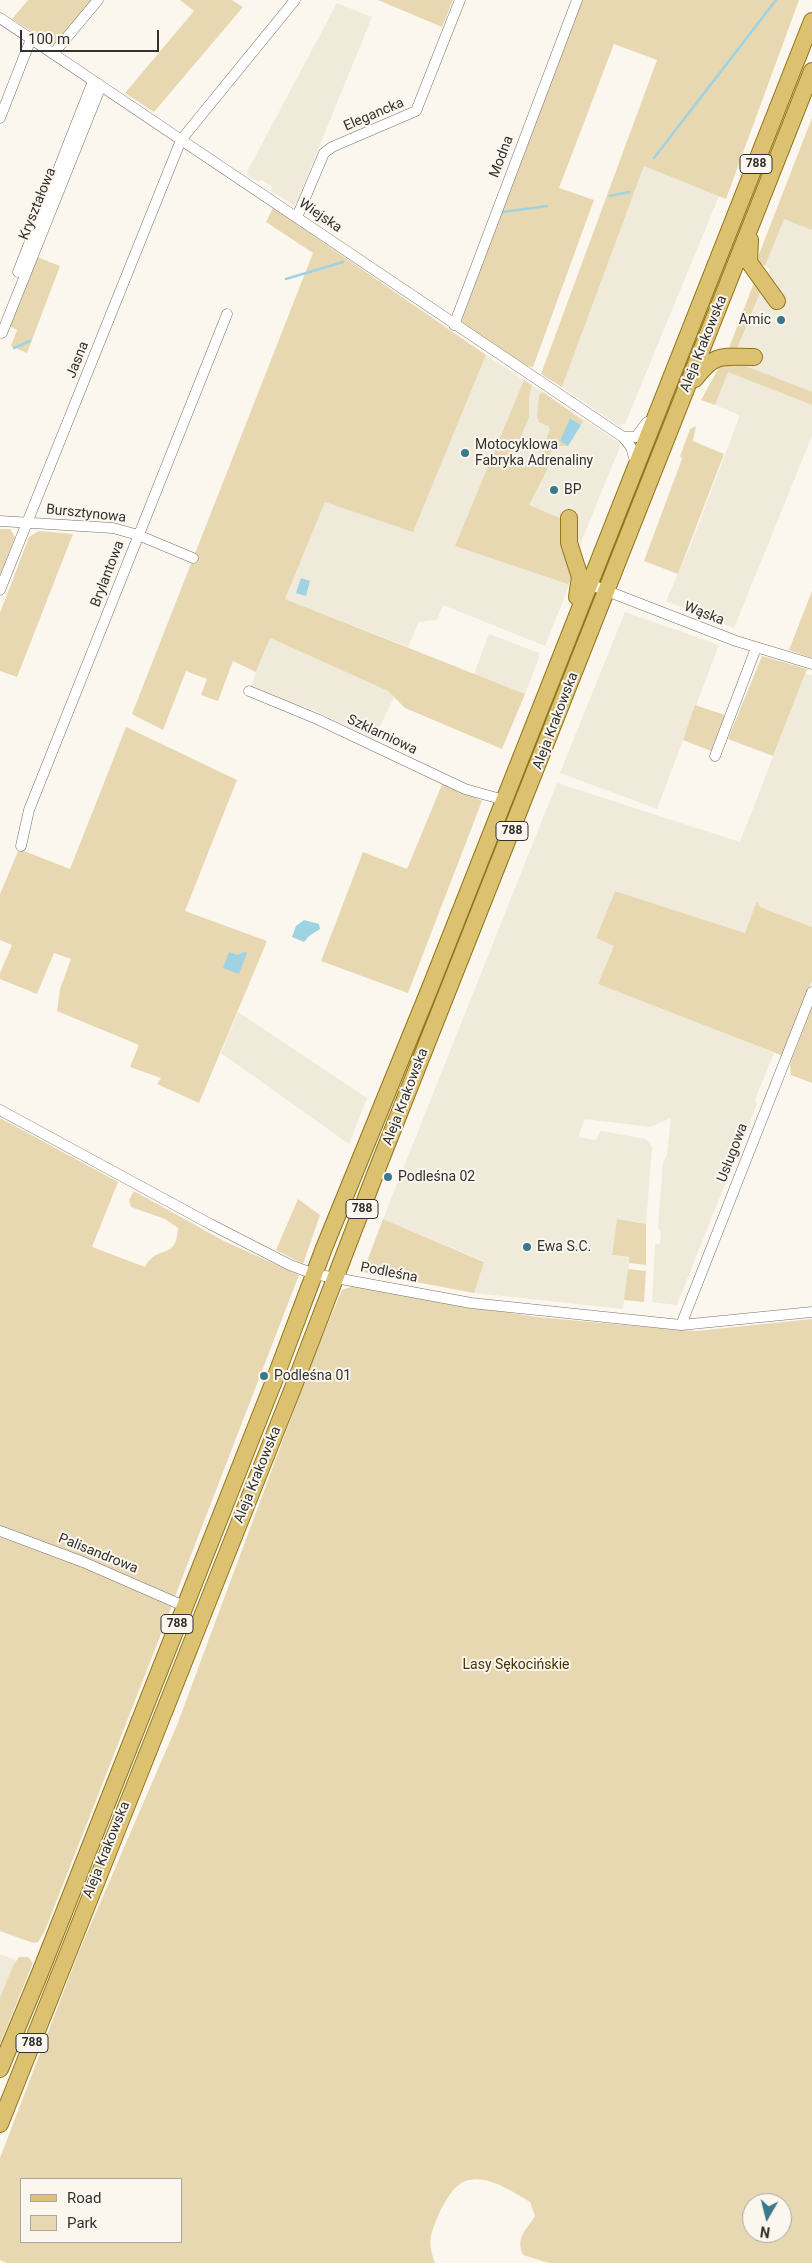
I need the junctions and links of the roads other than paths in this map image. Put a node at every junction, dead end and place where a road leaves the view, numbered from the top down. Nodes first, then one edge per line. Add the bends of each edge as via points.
1 (98, 0) edge
2 (295, 0) edge
3 (460, 0) edge
4 (576, 0) edge
5 (0, 18) edge
6 (812, 21) edge
7 (31, 39) junction
8 (53, 54) junction
9 (812, 71) edge
10 (97, 83) junction
11 (0, 118) edge
12 (181, 140) junction
13 (297, 217) junction
14 (752, 222) junction
15 (18, 272) dead end
16 (777, 301) dead end
17 (227, 314) dead end
18 (454, 325) junction
19 (2, 333) dead end
20 (754, 357) dead end
21 (684, 393) junction
22 (663, 397) junction
23 (623, 438) junction
24 (636, 464) junction
25 (569, 518) dead end
26 (0, 521) edge
27 (27, 522) junction
28 (138, 535) junction
29 (193, 558) dead end
30 (589, 584) junction
31 (0, 590) edge
32 (606, 591) junction
33 (574, 622) junction
34 (756, 648) junction
35 (812, 664) edge
36 (249, 691) dead end
37 (715, 756) dead end
38 (504, 800) junction
39 (21, 846) dead end
40 (812, 992) edge
41 (0, 1110) edge
42 (314, 1274) junction
43 (337, 1277) junction
44 (812, 1312) edge
45 (681, 1326) junction
46 (0, 1531) edge
47 (184, 1606) junction
48 (0, 2069) edge
49 (0, 2124) edge

1 - 8 street
2 - 12 street, Jasna
3 - 13 street, Elegancka via 416,111 324,153
4 - 18 street, Modna
5 - 7 street, Wiejska
6 - 22 main road, Aleja Krakowska / 788
7 - 8 street, Wiejska
7 - 11 street
8 - 10 street, Wiejska
9 - 14 main road, Aleja Krakowska / 788
10 - 12 street, Wiejska
10 - 15 street
10 - 19 street, Kryształowa
12 - 13 street, Wiejska
12 - 27 street, Jasna
13 - 18 street, Wiejska
14 - 16 main road via 749,262
14 - 21 main road, Aleja Krakowska / 788
17 - 28 street, Brylantowa
18 - 23 street, Wiejska
20 - 21 main road via 715,358 707,363
21 - 32 main road, Aleja Krakowska / 788
22 - 23 street via 639,434
22 - 24 main road, Aleja Krakowska / 788
23 - 24 street, Wiejska via 631,447
24 - 30 main road, Aleja Krakowska / 788
25 - 33 main road via 569,543 580,577
26 - 27 street, Bursztynowa
27 - 28 street, Bursztynowa via 113,528
27 - 31 street, Jasna
28 - 29 street, Bursztynowa
28 - 39 street, Brylantowa via 29,810
30 - 32 street, Wąska
30 - 33 main road, Aleja Krakowska / 788
32 - 34 street, Wąska
32 - 43 main road, Aleja Krakowska / 788
33 - 38 main road, Aleja Krakowska / 788
34 - 35 street, Wąska
34 - 37 street
36 - 38 street, Szklarniowa via 317,719 465,789
38 - 42 main road, Aleja Krakowska / 788
40 - 45 street, Usługowa
41 - 42 street, Podleśna via 210,1224
42 - 43 street, Podleśna
42 - 47 main road, Aleja Krakowska / 788
43 - 45 street, Podleśna via 470,1303
43 - 49 main road, Aleja Krakowska / 788
44 - 45 street, Podleśna
46 - 47 street, Palisandrowa via 83,1562
47 - 48 main road, Aleja Krakowska / 788

